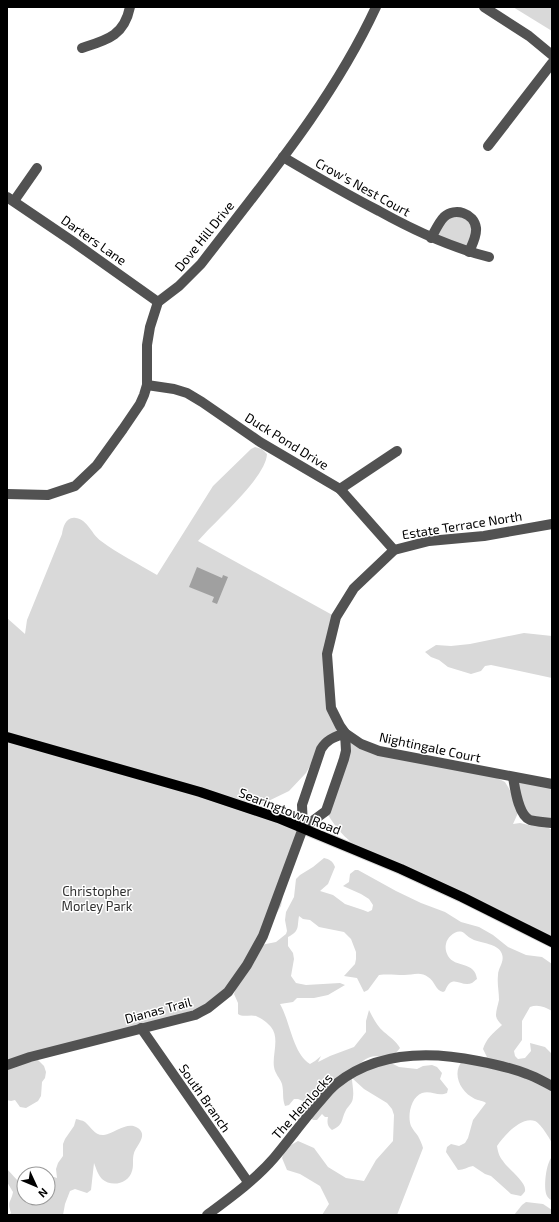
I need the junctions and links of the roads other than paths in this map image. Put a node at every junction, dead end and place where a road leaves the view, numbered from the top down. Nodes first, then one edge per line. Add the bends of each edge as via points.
1 (130, 7) edge
2 (376, 7) edge
3 (484, 7) edge
4 (82, 48) dead end
5 (552, 55) edge
6 (552, 63) edge
7 (488, 146) dead end
8 (283, 157) junction
9 (37, 168) dead end
10 (10, 199) edge
11 (431, 238) junction
12 (469, 252) junction
13 (489, 257) dead end
14 (158, 302) junction
15 (147, 385) junction
16 (397, 451) dead end
17 (340, 489) junction
18 (7, 494) edge
19 (552, 524) edge
20 (394, 550) junction
21 (345, 733) junction
22 (7, 737) edge
23 (514, 777) junction
24 (552, 784) edge
25 (552, 823) edge
26 (303, 828) junction
27 (552, 942) edge
28 (141, 1028) junction
29 (7, 1065) edge
30 (552, 1086) edge
31 (248, 1182) junction
32 (207, 1215) edge

1 - 4 street via 124,25 117,33 107,40
2 - 8 street, Dove Hill Drive via 340,75
3 - 5 street via 529,36
6 - 7 street
8 - 11 street, Crow's Nest Court
8 - 14 street, Dove Hill Drive via 201,264
9 - 10 street
10 - 14 street, Darters Lane
11 - 12 street, Crow's Nest Court
11 - 12 street via 448,214 466,214 476,228
12 - 13 street, Crow's Nest Court
14 - 15 street via 147,345
15 - 17 street, Duck Pond Drive via 187,393 260,442
15 - 18 street via 140,404 124,429 97,465 75,486 48,495
16 - 17 street
17 - 20 street, Duck Pond Drive
19 - 20 street, Estate Terrace North via 484,536 429,541
20 - 21 street, Estate Terrace North via 354,588 336,617 327,654 331,708
21 - 23 street, Nightingale Court via 361,744 379,751
21 - 26 street, Estate Terrace North via 346,751 326,811
21 - 26 street via 332,738 321,749 302,805
22 - 26 main road, Searingtown Road via 200,792
23 - 24 street, Nightingale Court
23 - 25 street via 517,798 524,815 529,819
26 - 27 main road, Searingtown Road via 415,875
26 - 28 street, Dianas Trail via 263,936 228,992 195,1015
28 - 29 street, Dianas Trail
28 - 31 street, South Branch
30 - 31 street, The Hemlocks via 528,1074 496,1064 461,1058 400,1056 371,1063 335,1084 273,1158
31 - 32 street, The Hemlocks

